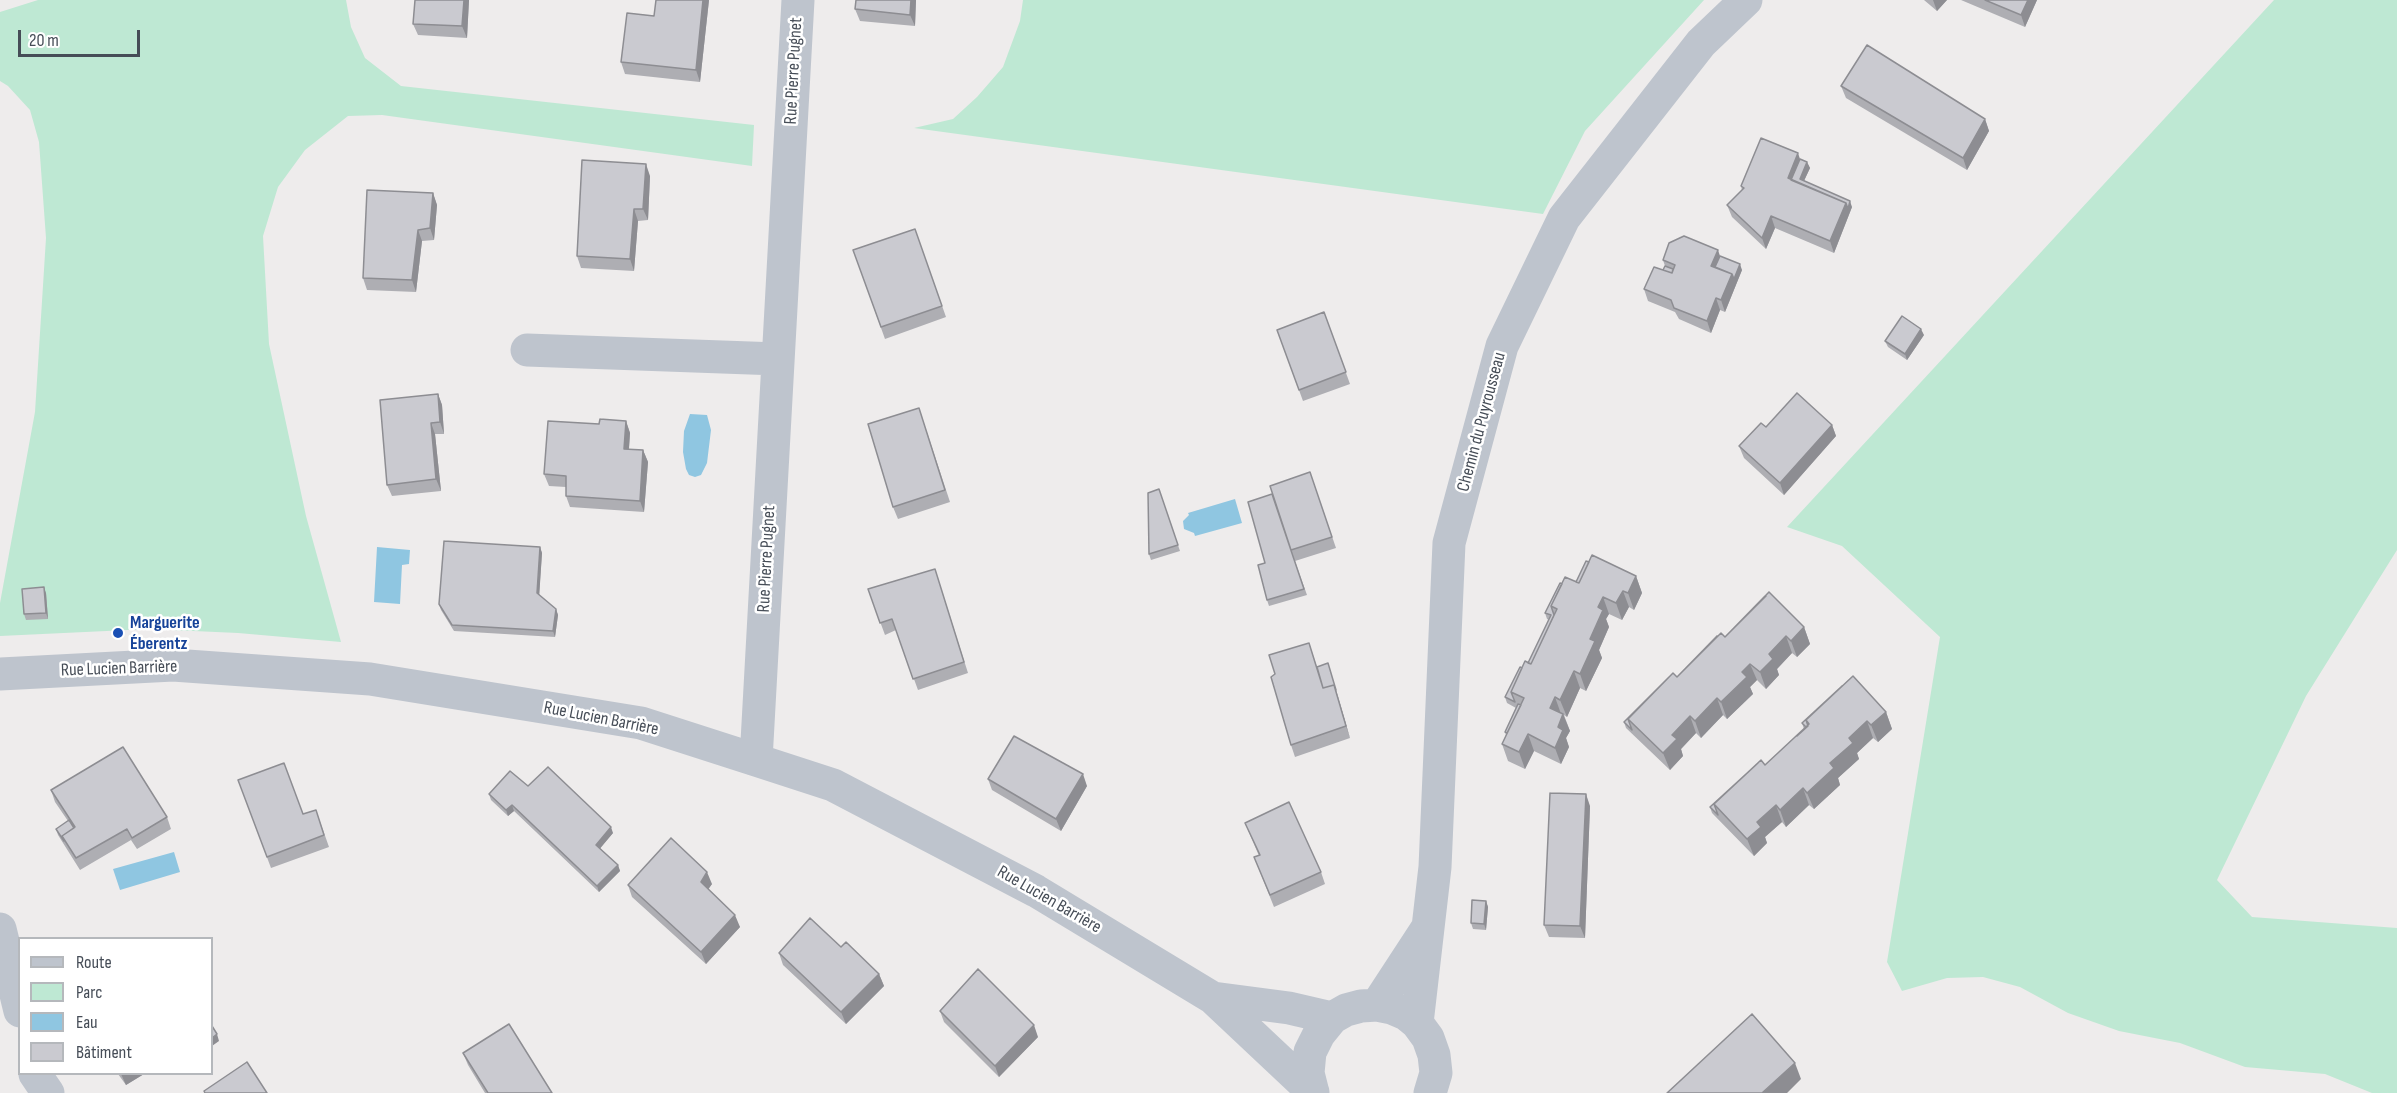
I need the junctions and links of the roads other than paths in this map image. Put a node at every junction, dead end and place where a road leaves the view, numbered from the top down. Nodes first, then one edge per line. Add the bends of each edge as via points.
1 (798, 0) edge
2 (1746, 0) edge
3 (527, 350) dead end
4 (778, 359) junction
5 (0, 674) edge
6 (756, 760) junction
7 (1430, 923) junction
8 (0, 929) edge
9 (1213, 998) junction
10 (18, 1003) edge
11 (1377, 1005) junction
12 (1332, 1018) junction
13 (1417, 1023) junction
14 (36, 1075) edge
15 (48, 1093) edge
16 (1313, 1093) edge
17 (1430, 1093) edge

1 - 4 street, Rue Pierre Pugnet
2 - 7 street, Chemin du Puyrousseau via 1701,43 1564,218 1502,346 1449,543
3 - 4 street
4 - 6 street, Rue Pierre Pugnet
5 - 6 street, Rue Lucien Barrière via 173,665 370,679 641,723
6 - 9 street, Rue Lucien Barrière via 833,785 925,832 1036,891
7 - 11 street, Chemin du Puyrousseau
7 - 13 street, Chemin du Puyrousseau
8 - 10 street
9 - 12 street, Rue Lucien Barrière
9 - 16 street, Rue Lucien Barrière
11 - 12 street via 1346,1010
11 - 13 street via 1392,1008
12 - 16 street via 1310,1052 1308,1072
13 - 17 street via 1434,1055 1436,1073
14 - 15 street

